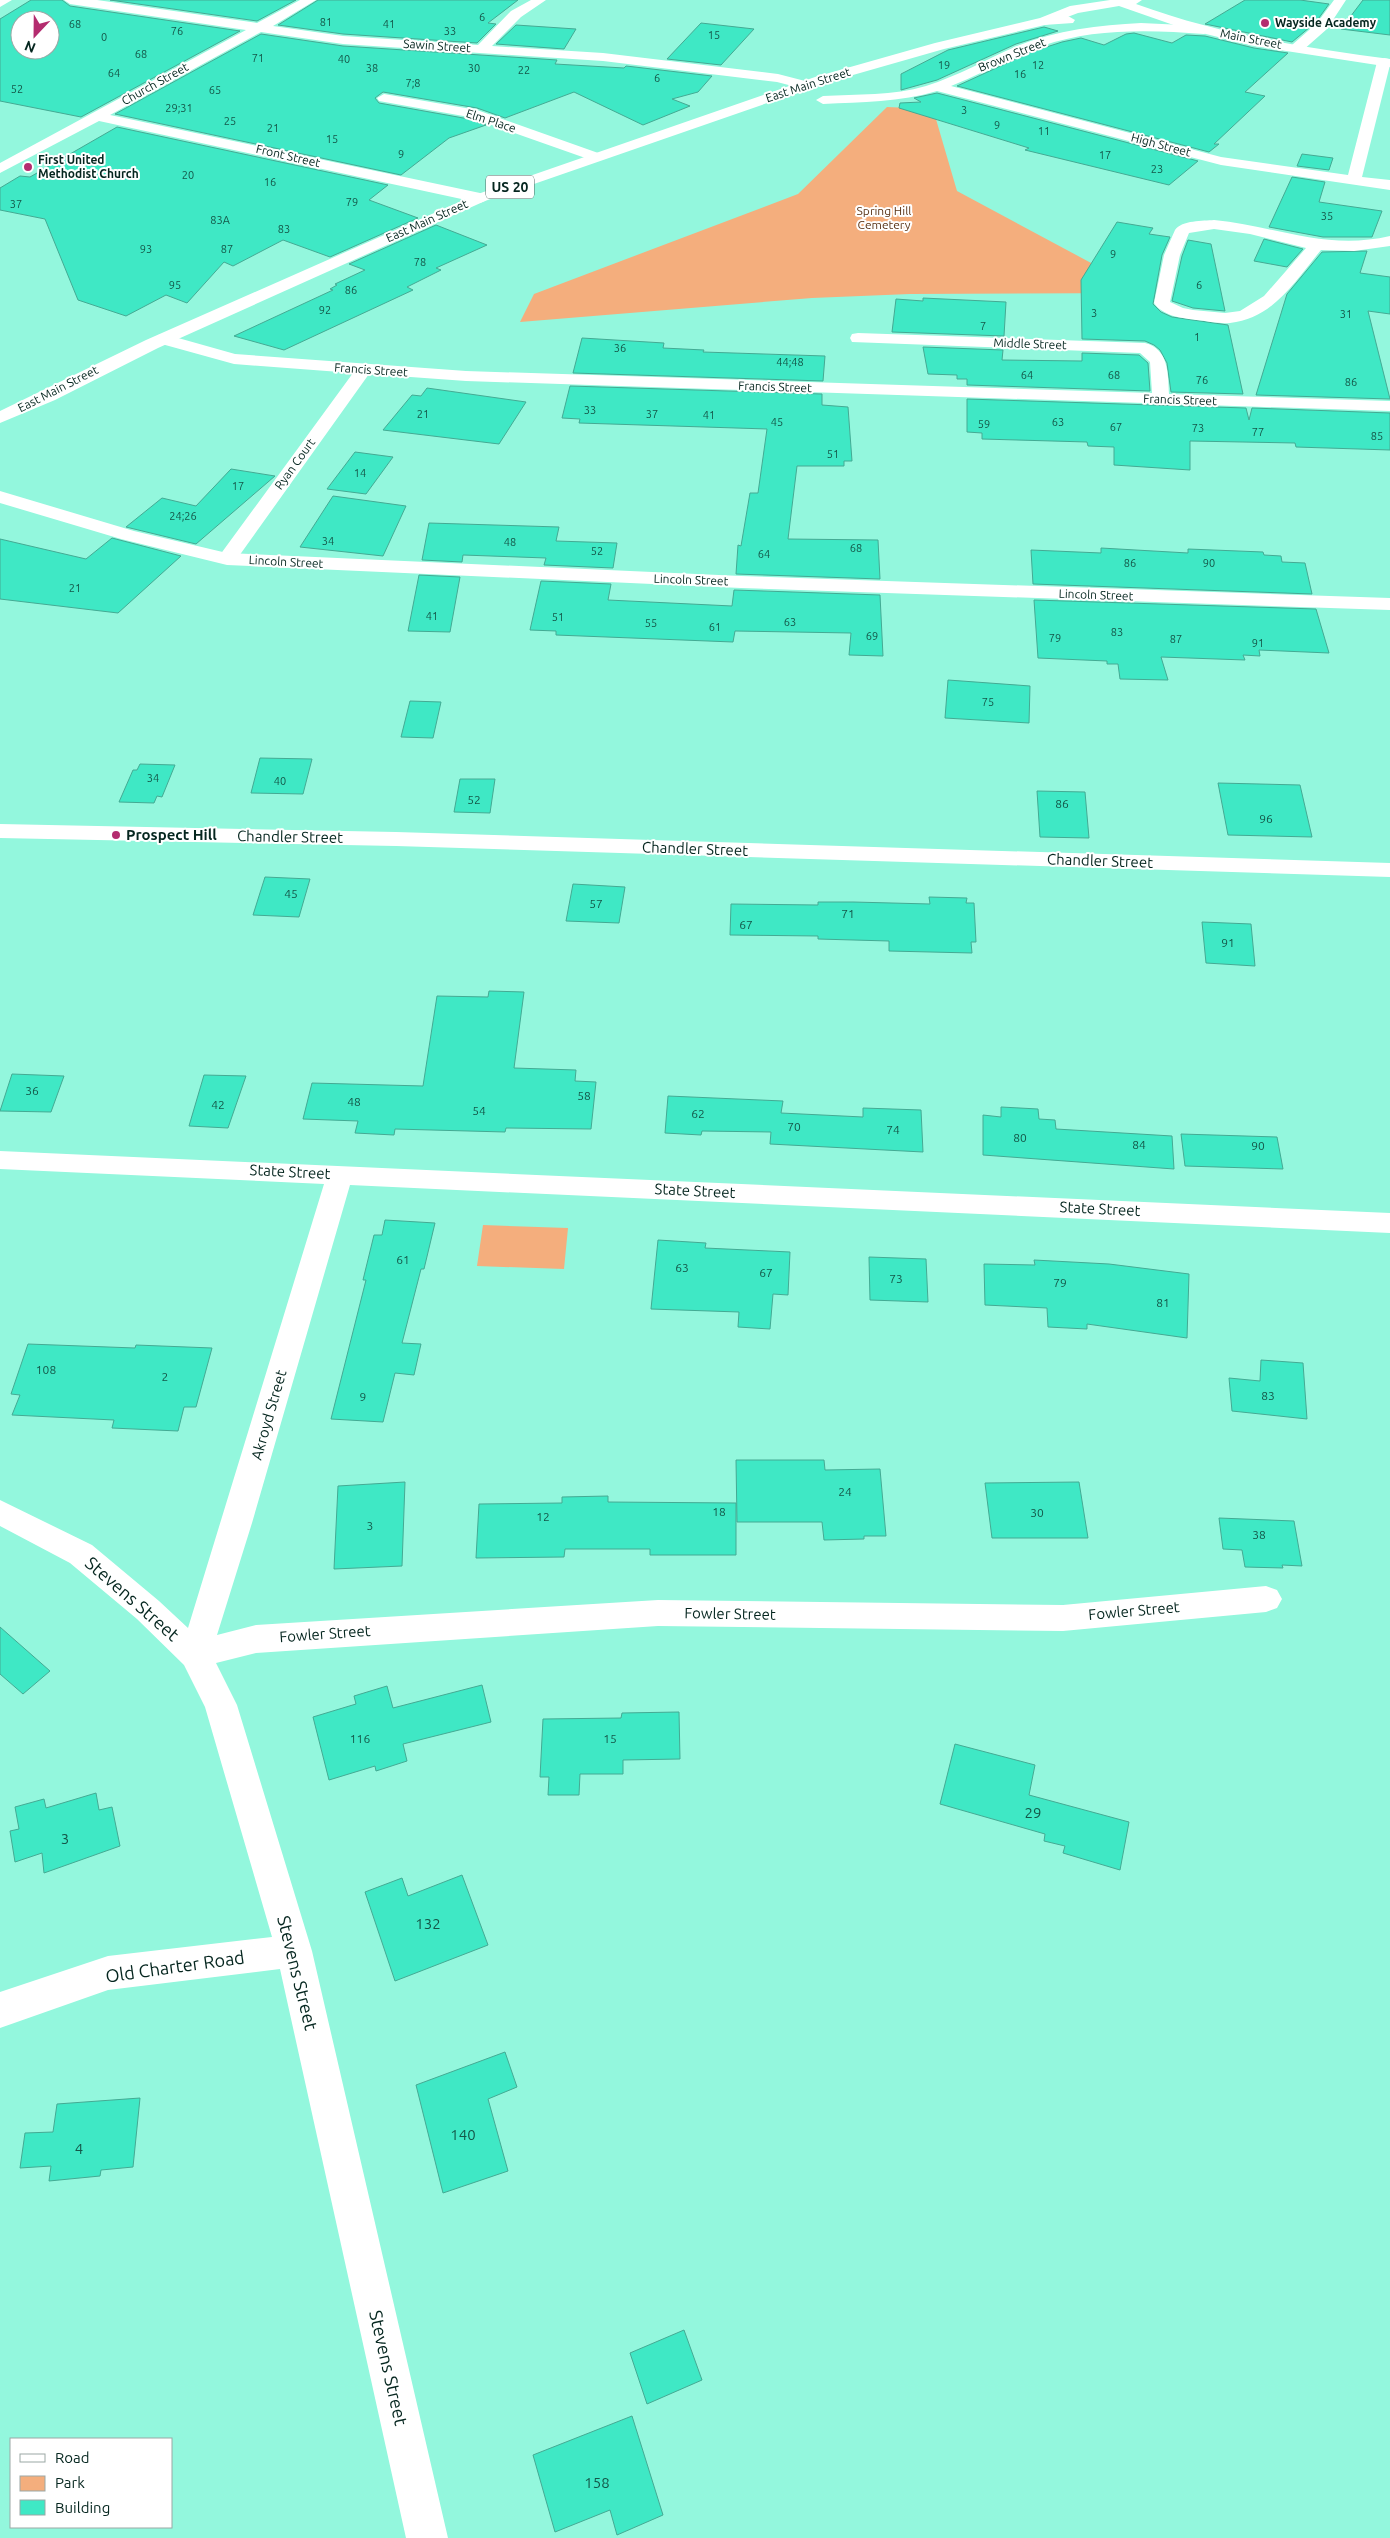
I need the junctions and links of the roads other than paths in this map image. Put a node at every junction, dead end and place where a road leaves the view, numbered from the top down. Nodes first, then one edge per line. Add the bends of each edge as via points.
1 (6, 0) edge
2 (70, 0) edge
3 (310, 0) edge
4 (540, 0) edge
5 (1136, 0) edge
6 (1340, 0) edge
7 (1119, 1) edge
8 (0, 3) edge
9 (1044, 20) junction
10 (1068, 20) junction
11 (259, 28) junction
12 (1204, 30) junction
13 (1298, 48) junction
14 (481, 49) junction
15 (1387, 62) edge
16 (804, 85) junction
17 (937, 87) junction
18 (384, 98) dead end
19 (823, 100) dead end
20 (97, 116) junction
21 (596, 157) junction
22 (0, 169) edge
23 (1354, 180) junction
24 (1390, 185) edge
25 (480, 198) junction
26 (1390, 241) edge
27 (1317, 245) junction
28 (858, 338) dead end
29 (164, 339) junction
30 (364, 369) junction
31 (1161, 400) junction
32 (1390, 406) edge
33 (0, 418) edge
34 (0, 497) edge
35 (227, 559) junction
36 (1390, 604) edge
37 (0, 831) edge
38 (1390, 870) edge
39 (0, 1160) edge
40 (340, 1175) junction
41 (1390, 1222) edge
42 (0, 1512) edge
43 (1266, 1599) dead end
44 (195, 1655) junction
45 (294, 1952) junction
46 (0, 2010) edge
47 (427, 2538) edge

1 - 8 main road
2 - 11 main road, Sawin Street
3 - 11 main road, Church Street
4 - 14 main road via 516,14
5 - 7 main road, US 20
6 - 13 main road via 1322,26
7 - 9 main road, East Main Street / US 20 via 1075,9
7 - 10 main road, East Main Street / US 20 via 1101,14
7 - 12 main road, Main Street via 1152,15
9 - 10 main road, East Main Street / US 20
9 - 16 main road, East Main Street / US 20
10 - 12 main road via 1113,20
11 - 14 main road, Sawin Street via 342,40
11 - 20 main road, Church Street
12 - 13 main road, Main Street
12 - 17 main road, Brown Street via 1126,27 1073,33 1037,43
13 - 15 main road, Main Street
14 - 16 main road, Sawin Street via 663,63 778,78
15 - 23 main road
16 - 21 main road, East Main Street / US 20
17 - 19 main road, Brown Street via 913,93
17 - 23 main road, High Street via 1221,161
18 - 21 main road, Elm Place via 472,113
20 - 22 main road, Church Street
20 - 25 main road, Front Street
21 - 25 main road, East Main Street / US 20
23 - 24 main road, High Street
25 - 29 main road, East Main Street / US 20
26 - 27 main road
27 - 27 main road via 1298,270 1262,306 1234,318 1183,314 1162,303 1172,255 1183,230 1196,224 1230,226
28 - 31 main road, Middle Street via 1145,348 1158,361
29 - 30 main road, Francis Street via 234,359
29 - 33 main road, East Main Street / US 20
30 - 31 main road, Francis Street via 649,383
30 - 35 main road, Ryan Court
31 - 32 main road, Francis Street
34 - 35 main road, Lincoln Street via 137,538
35 - 36 main road, Lincoln Street via 741,582
37 - 38 main road, Chandler Street via 406,839
39 - 40 main road, State Street
40 - 41 main road, State Street
40 - 44 main road, Akroyd Street
42 - 44 main road, Stevens Street via 81,1554 148,1610
43 - 44 main road, Fowler Street via 1063,1618 658,1613 256,1639
44 - 45 main road, Stevens Street via 221,1705
45 - 46 main road, Old Charter Road via 108,1974
45 - 47 main road, Stevens Street

